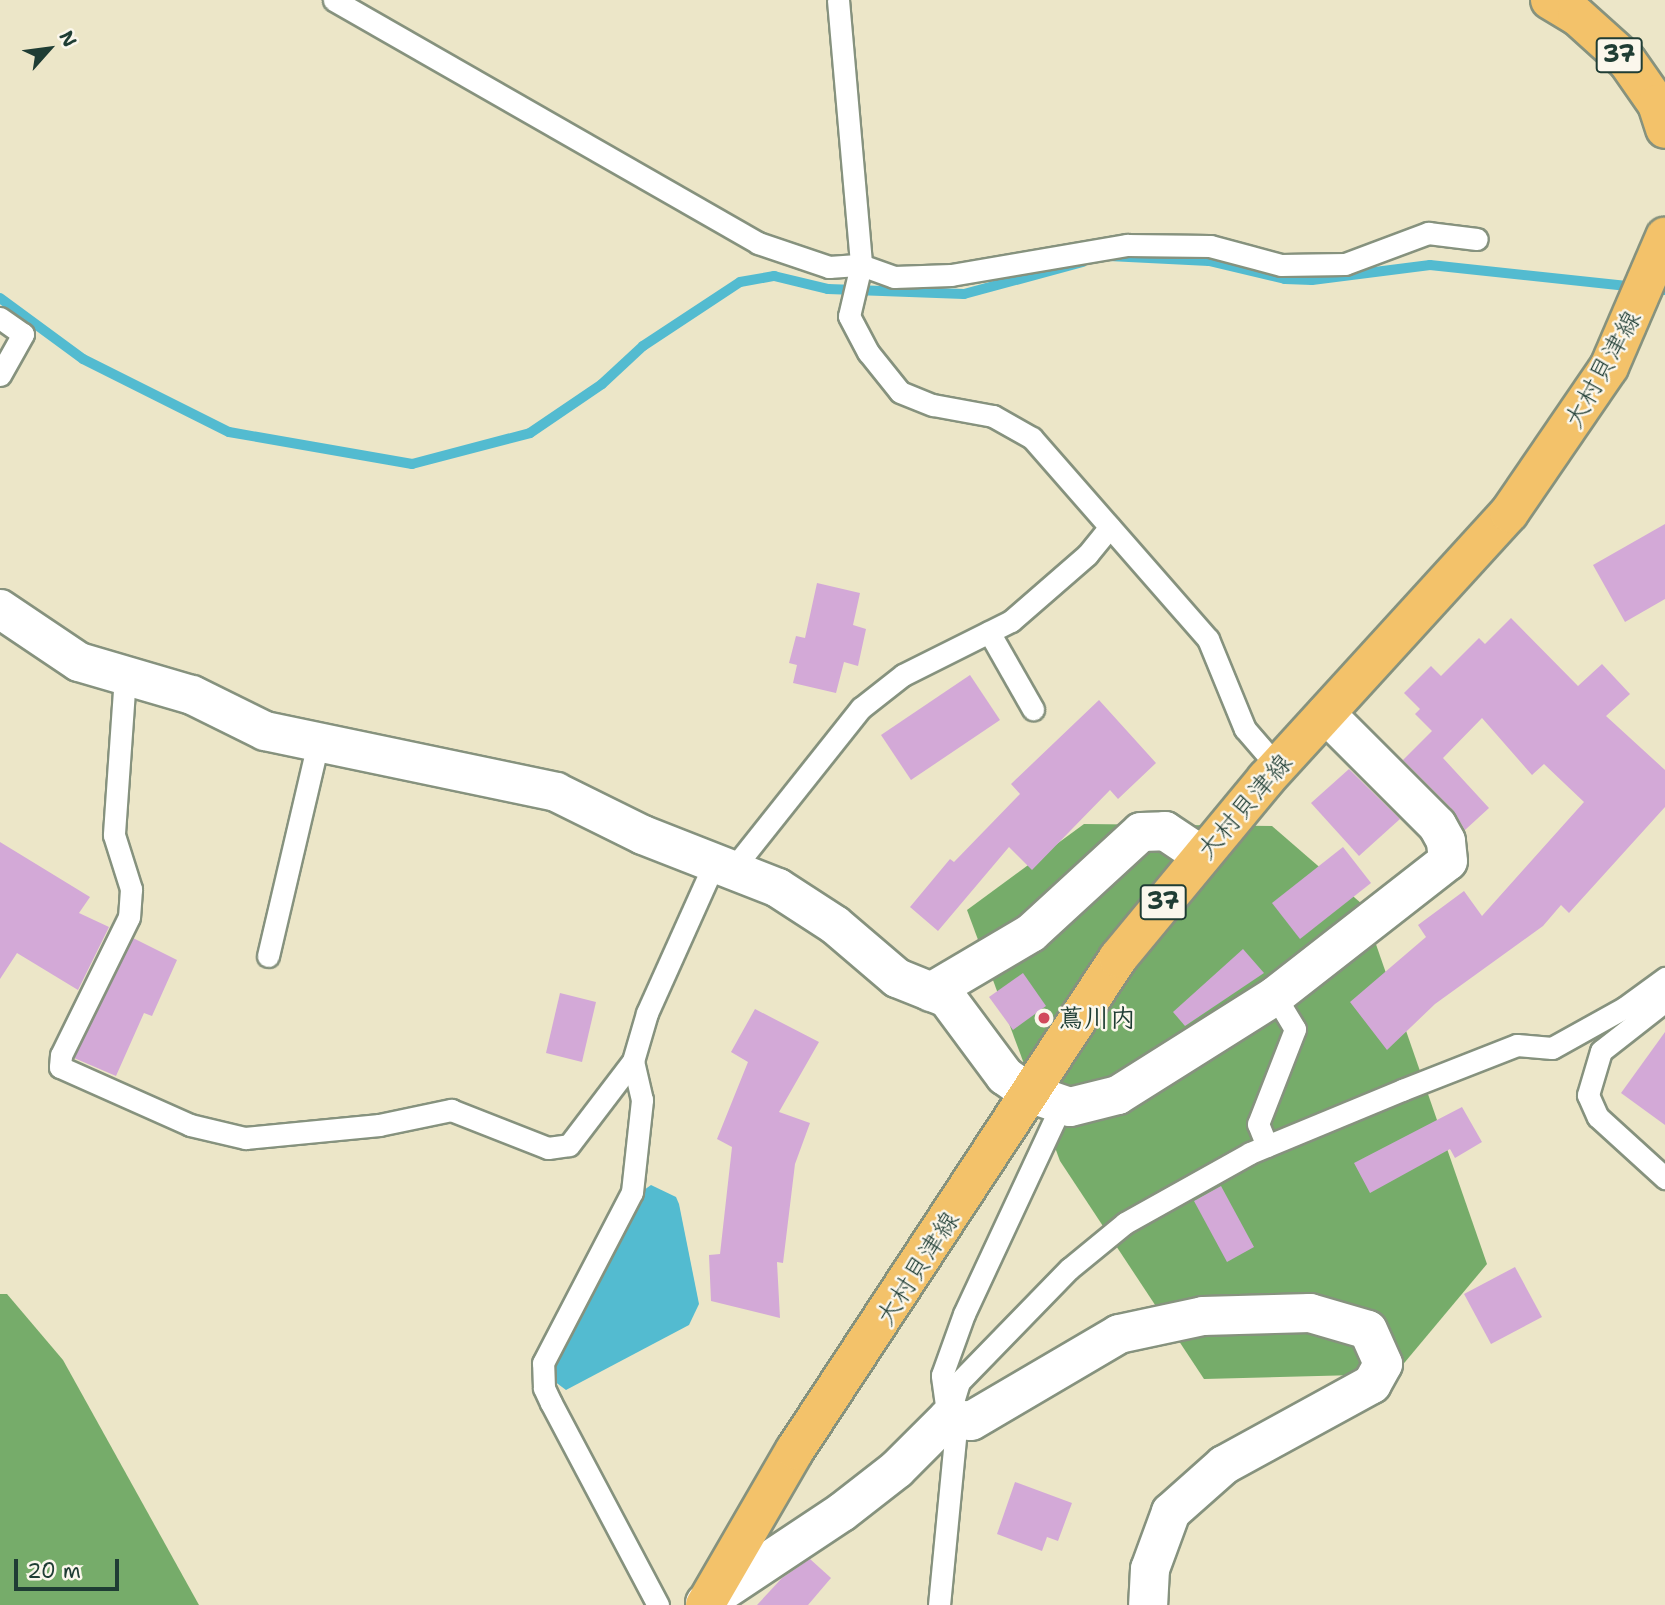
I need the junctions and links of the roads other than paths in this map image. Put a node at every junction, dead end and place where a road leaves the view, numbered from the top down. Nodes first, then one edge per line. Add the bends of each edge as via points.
1 (334, 0) edge
2 (838, 0) edge
3 (1550, 0) edge
4 (1665, 129) edge
5 (1665, 237) edge
6 (1477, 239) dead end
7 (861, 265) junction
8 (0, 318) edge
9 (0, 375) edge
10 (1110, 527) junction
11 (0, 609) edge
12 (989, 632) junction
13 (125, 676) junction
14 (1034, 709) dead end
15 (1326, 714) junction
16 (318, 742) junction
17 (1277, 766) junction
18 (1201, 855) junction
19 (723, 867) junction
20 (268, 956) dead end
21 (1665, 978) edge
22 (931, 992) junction
23 (1275, 996) junction
24 (1665, 1001) edge
25 (633, 1061) junction
26 (1046, 1099) junction
27 (1267, 1146) junction
28 (1665, 1178) edge
29 (952, 1418) junction
30 (705, 1604) edge
31 (658, 1605) edge
32 (939, 1605) edge
33 (1147, 1605) edge

1 - 7 lane via 758,243 829,267
2 - 7 lane
3 - 4 main road, 37 via 1577,16 1627,61 1657,104
5 - 15 main road, 大村貝津線 / 37 via 1609,367 1563,440 1508,513
6 - 7 lane via 1428,233 1345,264 1281,265 1210,246 1127,245 951,275 894,277
7 - 10 lane via 849,316 868,352 900,392 933,405 993,416 1032,438
8 - 9 lane via 23,334
10 - 12 lane via 1049,591
10 - 17 lane via 1208,639 1245,729
11 - 13 street via 79,662
12 - 14 lane
12 - 19 lane via 903,675 861,708
13 - 16 street via 192,695 265,731
13 - 25 lane via 114,835 131,889 129,917 61,1055 61,1067 190,1125 245,1138 379,1125 451,1110 548,1148 569,1145
15 - 17 main road, 大村貝津線 / 37
15 - 23 street via 1437,825 1446,841 1448,861
16 - 19 street via 556,792
16 - 20 lane
17 - 18 main road, 大村貝津線 / 37
18 - 22 street via 1165,831 1141,832 1031,933
18 - 26 main road, 大村貝津線 / 37 via 1118,958
19 - 22 street via 778,888 835,925 897,978
19 - 25 lane via 647,1013
21 - 27 lane via 1624,1008 1552,1048 1517,1045
22 - 26 street via 947,998 1005,1076
23 - 26 street via 1118,1095 1070,1107
23 - 27 lane via 1295,1029 1258,1124
24 - 28 lane via 1601,1051 1588,1095 1598,1117
25 - 31 lane via 642,1100 632,1192 543,1363 544,1388
26 - 29 lane via 942,1375
26 - 30 main road, 大村貝津線 / 37 via 795,1450
27 - 29 lane via 1125,1223 1069,1269 960,1382
29 - 30 street via 842,1512
29 - 32 lane
29 - 33 street via 971,1421 1119,1334 1203,1316 1310,1313 1368,1330 1383,1364 1372,1384 1224,1465 1171,1513 1150,1569

